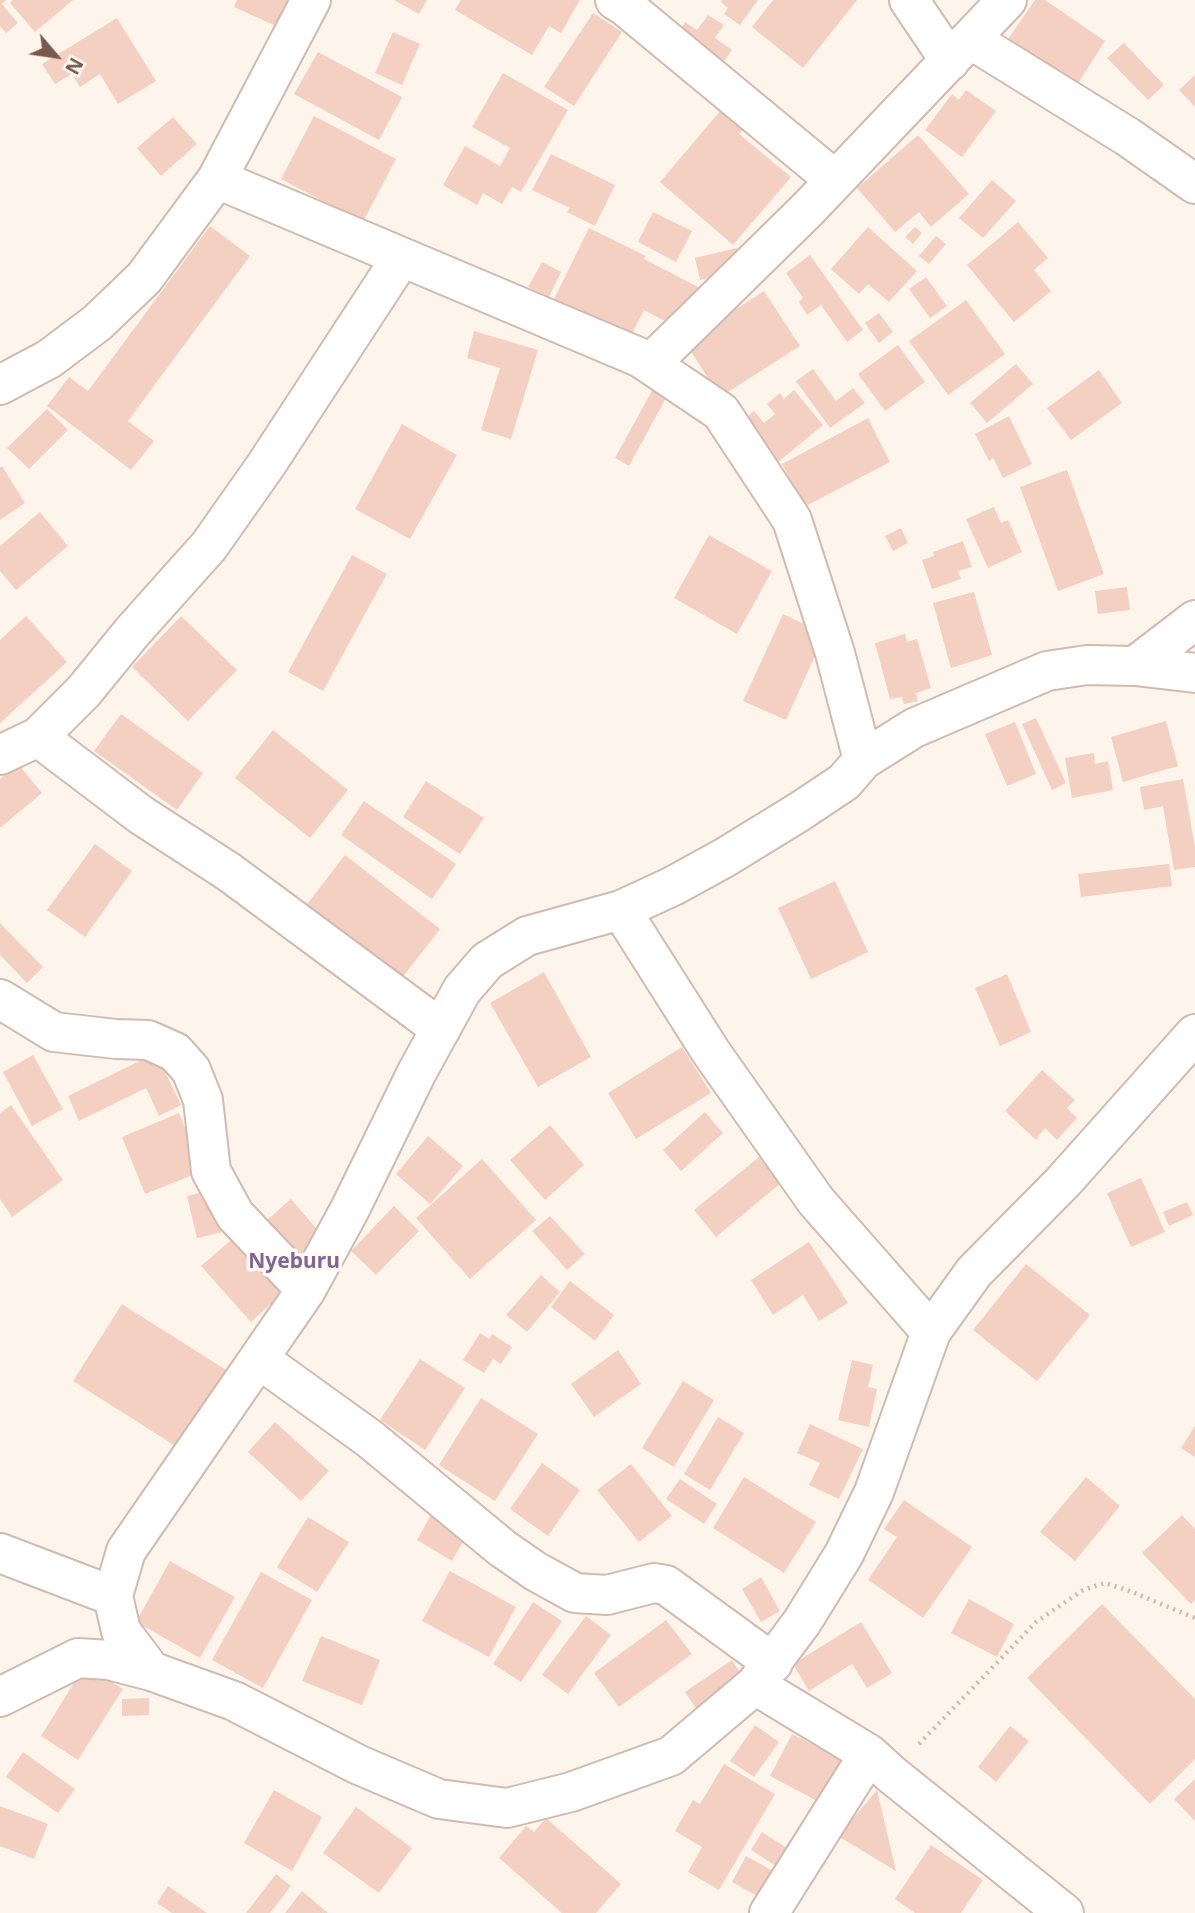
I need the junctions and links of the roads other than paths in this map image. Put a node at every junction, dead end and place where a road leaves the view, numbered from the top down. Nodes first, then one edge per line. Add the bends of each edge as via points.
1 (311, 0) edge
2 (615, 0) edge
3 (909, 0) edge
4 (1007, 0) edge
5 (960, 50) junction
6 (217, 179) junction
7 (835, 180) junction
8 (1195, 184) edge
9 (401, 258) junction
10 (650, 364) junction
11 (0, 385) edge
12 (1195, 620) edge
13 (1135, 666) junction
14 (1195, 673) edge
15 (38, 737) junction
16 (0, 755) edge
17 (863, 761) junction
18 (621, 910) junction
19 (0, 999) edge
20 (441, 1029) junction
21 (1195, 1034) edge
22 (306, 1290) junction
23 (931, 1332) junction
24 (259, 1359) junction
25 (0, 1553) edge
26 (113, 1596) junction
27 (151, 1671) junction
28 (764, 1674) junction
29 (0, 1697) edge
30 (880, 1764) junction
31 (769, 1913) edge
32 (1064, 1913) edge

1 - 6 street
2 - 7 street
3 - 5 street
4 - 5 street
5 - 7 street
5 - 8 street via 1128,137
6 - 9 street
6 - 11 street via 144,278 97,323 49,359
7 - 10 street
9 - 10 street
9 - 15 street via 209,546 84,691
10 - 17 street via 720,412 792,520 835,653
12 - 13 street
13 - 14 street
13 - 17 street via 1087,665 1047,671 914,728
15 - 16 street
15 - 20 street
17 - 18 street via 844,782 778,825
18 - 20 street via 527,936 487,961 462,990
18 - 23 street via 711,1052 816,1201
19 - 22 street via 54,1032 148,1040 175,1052 191,1070 203,1100 211,1171 235,1215
20 - 22 street
21 - 23 street via 1063,1182 974,1272
22 - 24 street
23 - 28 street via 874,1492 844,1554
24 - 26 street via 126,1551
24 - 28 street via 370,1439 535,1571 575,1593 607,1595 654,1583 666,1585
25 - 26 street
26 - 27 street via 121,1631
27 - 28 street via 234,1701 359,1765 439,1799 507,1808 671,1756
27 - 29 street via 78,1658
28 - 30 street
30 - 31 street
30 - 32 street

